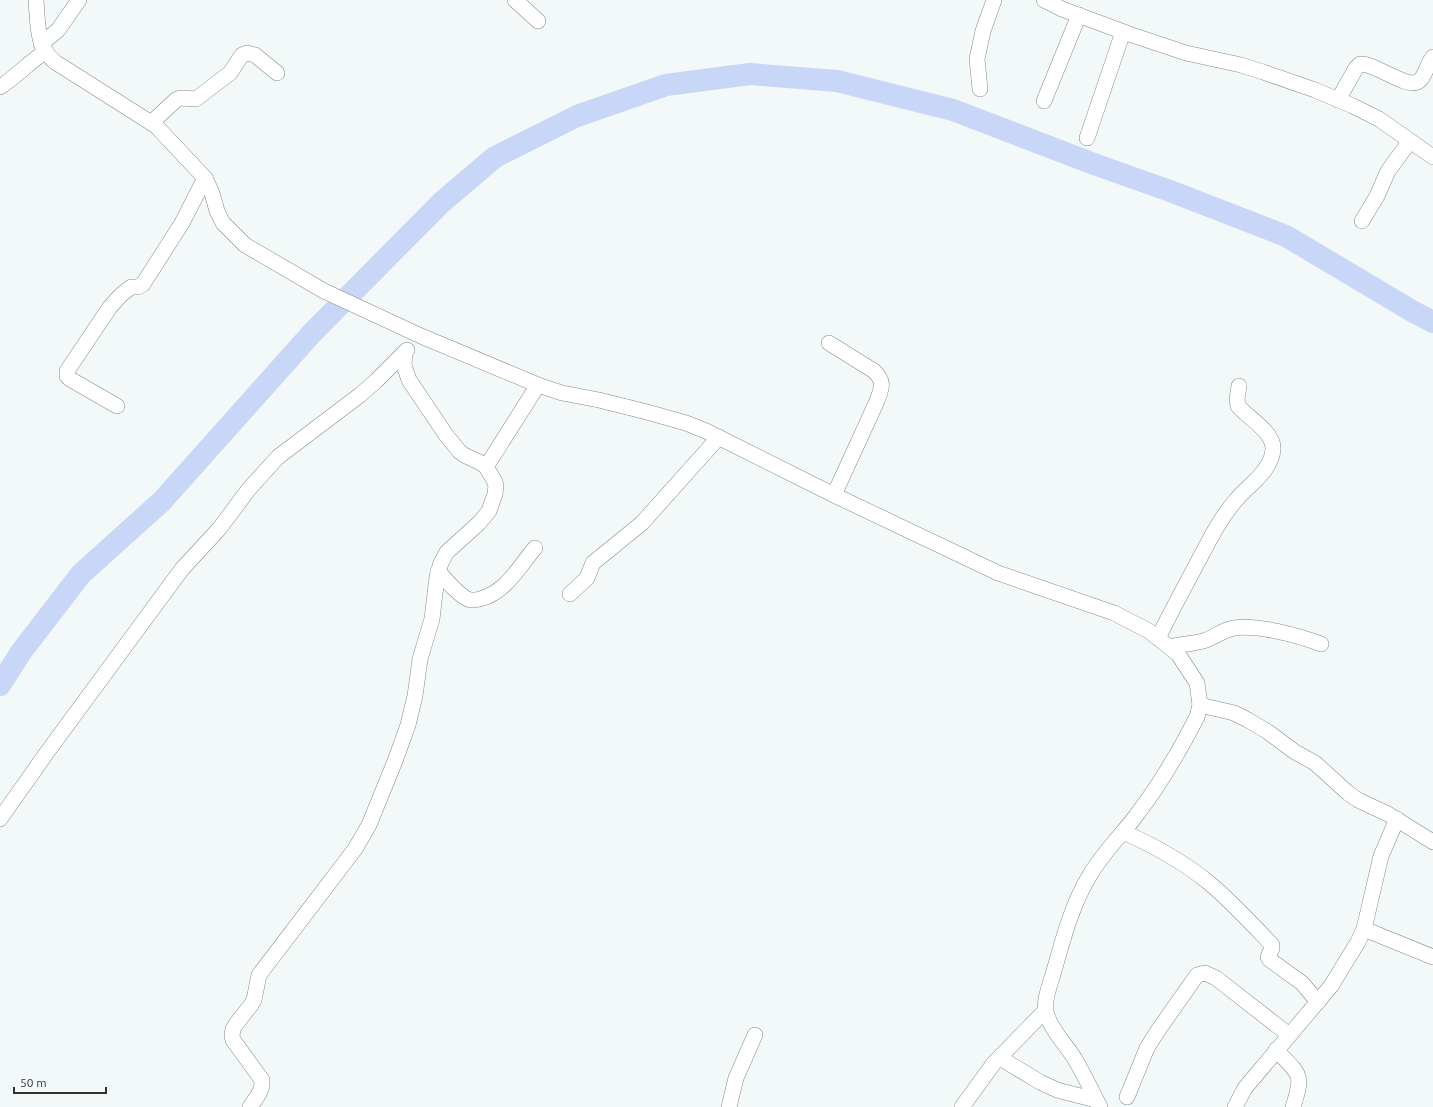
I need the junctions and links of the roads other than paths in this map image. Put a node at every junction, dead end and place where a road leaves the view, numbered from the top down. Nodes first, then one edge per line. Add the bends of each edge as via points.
1 (36, 0) edge
2 (79, 0) edge
3 (515, 0) edge
4 (994, 0) edge
5 (1044, 0) edge
6 (1079, 16) junction
7 (538, 21) dead end
8 (1123, 32) junction
9 (43, 48) junction
10 (1433, 57) edge
11 (277, 73) dead end
12 (0, 87) edge
13 (980, 89) dead end
14 (1338, 100) junction
15 (1044, 101) dead end
16 (151, 123) junction
17 (1087, 138) dead end
18 (1410, 141) junction
19 (1433, 157) edge
20 (205, 178) junction
21 (1362, 221) dead end
22 (421, 336) junction
23 (829, 343) dead end
24 (405, 352) junction
25 (538, 385) junction
26 (1239, 386) dead end
27 (117, 406) dead end
28 (719, 437) junction
29 (486, 467) junction
30 (834, 495) junction
31 (535, 548) dead end
32 (438, 571) junction
33 (570, 594) dead end
34 (1158, 638) junction
35 (1321, 644) dead end
36 (1170, 647) junction
37 (1200, 705) junction
38 (0, 819) edge
39 (1397, 819) junction
40 (1123, 832) junction
41 (1433, 842) edge
42 (1364, 929) junction
43 (1433, 957) edge
44 (1318, 1002) junction
45 (1045, 1011) junction
46 (755, 1035) dead end
47 (1289, 1035) junction
48 (1276, 1050) junction
49 (1000, 1058) junction
50 (1127, 1097) dead end
51 (1098, 1103) edge
52 (250, 1107) edge
53 (729, 1107) edge
54 (962, 1107) edge
55 (1235, 1107) edge
56 (1293, 1107) edge

1 - 9 street via 39,39
2 - 9 street
3 - 7 street
4 - 13 street via 983,31 977,60
5 - 6 street
6 - 8 street
6 - 15 street
8 - 14 street via 1186,53 1263,72
8 - 17 street
9 - 12 street via 32,61
9 - 16 street via 55,62
10 - 14 street via 1421,79 1414,83 1370,65 1360,64
11 - 16 street via 255,55 247,53 242,55 230,73 196,99 177,99
14 - 18 street via 1379,120
16 - 20 street
18 - 19 street
18 - 21 street via 1388,171
20 - 22 street via 223,223 245,245 324,291
20 - 27 street via 182,223 143,284 131,287 110,307 67,371 70,379
22 - 24 street
22 - 25 street
23 - 30 street via 874,370 882,382 877,401
24 - 29 street via 404,365 409,380 446,435 462,453
24 - 38 street via 376,381 278,457 264,471 219,529 182,569
25 - 28 street via 673,420
25 - 29 street
26 - 34 street via 1238,406 1268,434 1273,450 1271,459 1255,481 1236,499 1220,522
28 - 30 street
28 - 33 street via 642,523 593,563 587,578
29 - 32 street via 496,485 492,505 479,523 447,552
30 - 34 street via 998,573 1114,614 1149,630
31 - 32 street via 500,590 489,597 476,600 466,598
32 - 52 street via 432,619 420,659 408,725 376,810 355,849 259,975 254,1000 233,1029 232,1040 262,1080 260,1094
34 - 36 street
35 - 36 street via 1292,635 1241,627 1224,630 1203,641
36 - 37 street via 1178,654 1198,683
37 - 39 street via 1234,713 1248,720 1315,763 1358,800
37 - 40 street via 1197,717 1170,765
39 - 41 street
39 - 42 street via 1381,856
40 - 44 street via 1184,864 1217,890 1272,945 1268,957 1270,960 1302,983
40 - 45 street via 1097,863 1079,896 1061,946
42 - 43 street
42 - 44 street via 1331,986
44 - 47 street
45 - 49 street
45 - 51 street via 1050,1023 1076,1060
46 - 53 street via 736,1078
47 - 48 street
47 - 50 street via 1216,978 1205,973 1197,975 1147,1048
48 - 55 street via 1244,1088
48 - 56 street via 1299,1076 1300,1083
49 - 51 street via 1057,1090
49 - 54 street

